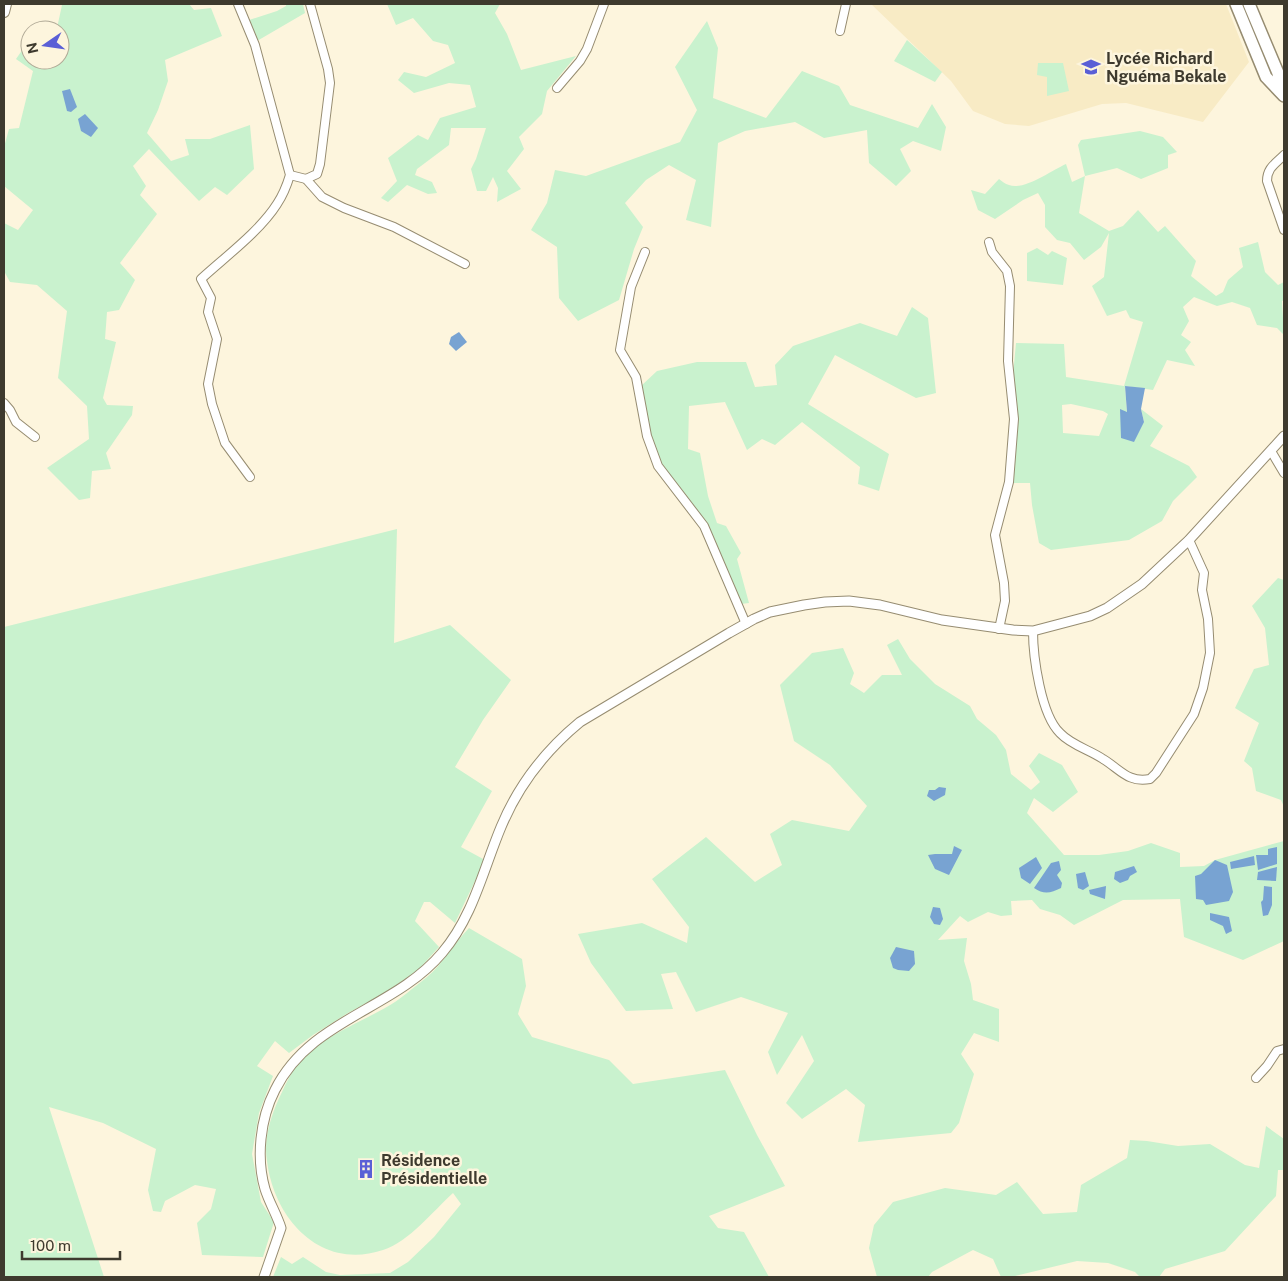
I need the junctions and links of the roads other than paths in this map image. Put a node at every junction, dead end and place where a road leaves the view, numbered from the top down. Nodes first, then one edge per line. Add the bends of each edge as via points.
1 (6, 4) edge
2 (238, 4) edge
3 (310, 4) edge
4 (604, 4) edge
5 (846, 4) edge
6 (1236, 4) edge
7 (1249, 4) edge
8 (4, 12) edge
9 (840, 31) dead end
10 (557, 88) dead end
11 (1282, 93) edge
12 (1284, 155) edge
13 (290, 175) junction
14 (306, 179) junction
15 (1284, 230) edge
16 (989, 242) dead end
17 (645, 252) dead end
18 (465, 264) dead end
19 (4, 403) edge
20 (1284, 436) edge
21 (35, 437) dead end
22 (1271, 451) junction
23 (1284, 474) edge
24 (250, 476) dead end
25 (1189, 540) junction
26 (746, 624) junction
27 (999, 629) junction
28 (1033, 631) junction
29 (1284, 1049) edge
30 (1256, 1078) dead end
31 (264, 1277) edge

1 - 8 main road
2 - 13 street via 255,45
3 - 14 street via 330,84 320,164 316,174
4 - 10 street via 587,49
5 - 9 street
6 - 11 main road via 1266,77
7 - 11 main road via 1278,73
12 - 15 street via 1270,168 1267,181
13 - 14 street
13 - 24 street via 277,205 258,227 201,279 212,298 208,312 217,339 208,384 212,404 226,443
14 - 18 street via 322,197 394,227
16 - 27 street via 992,252 1007,271 1010,286 1008,362 1014,419 1009,482 995,536 1005,601
17 - 26 street via 631,287 620,350 636,377 647,436 658,466 704,526
19 - 21 street via 16,422
20 - 22 street
22 - 23 street
22 - 25 street
25 - 28 street via 1142,584 1107,608 1090,616
25 - 28 street via 1204,573 1202,590 1210,653 1204,688 1194,714 1150,779 1133,780 1104,759 1062,736 1056,729 1040,686
26 - 27 street via 770,612 849,601
26 - 31 street via 580,722 549,749 512,804 465,919 442,954 413,981 332,1028 284,1073 264,1119 260,1147 265,1190 281,1228
27 - 28 street
29 - 30 street via 1277,1051

